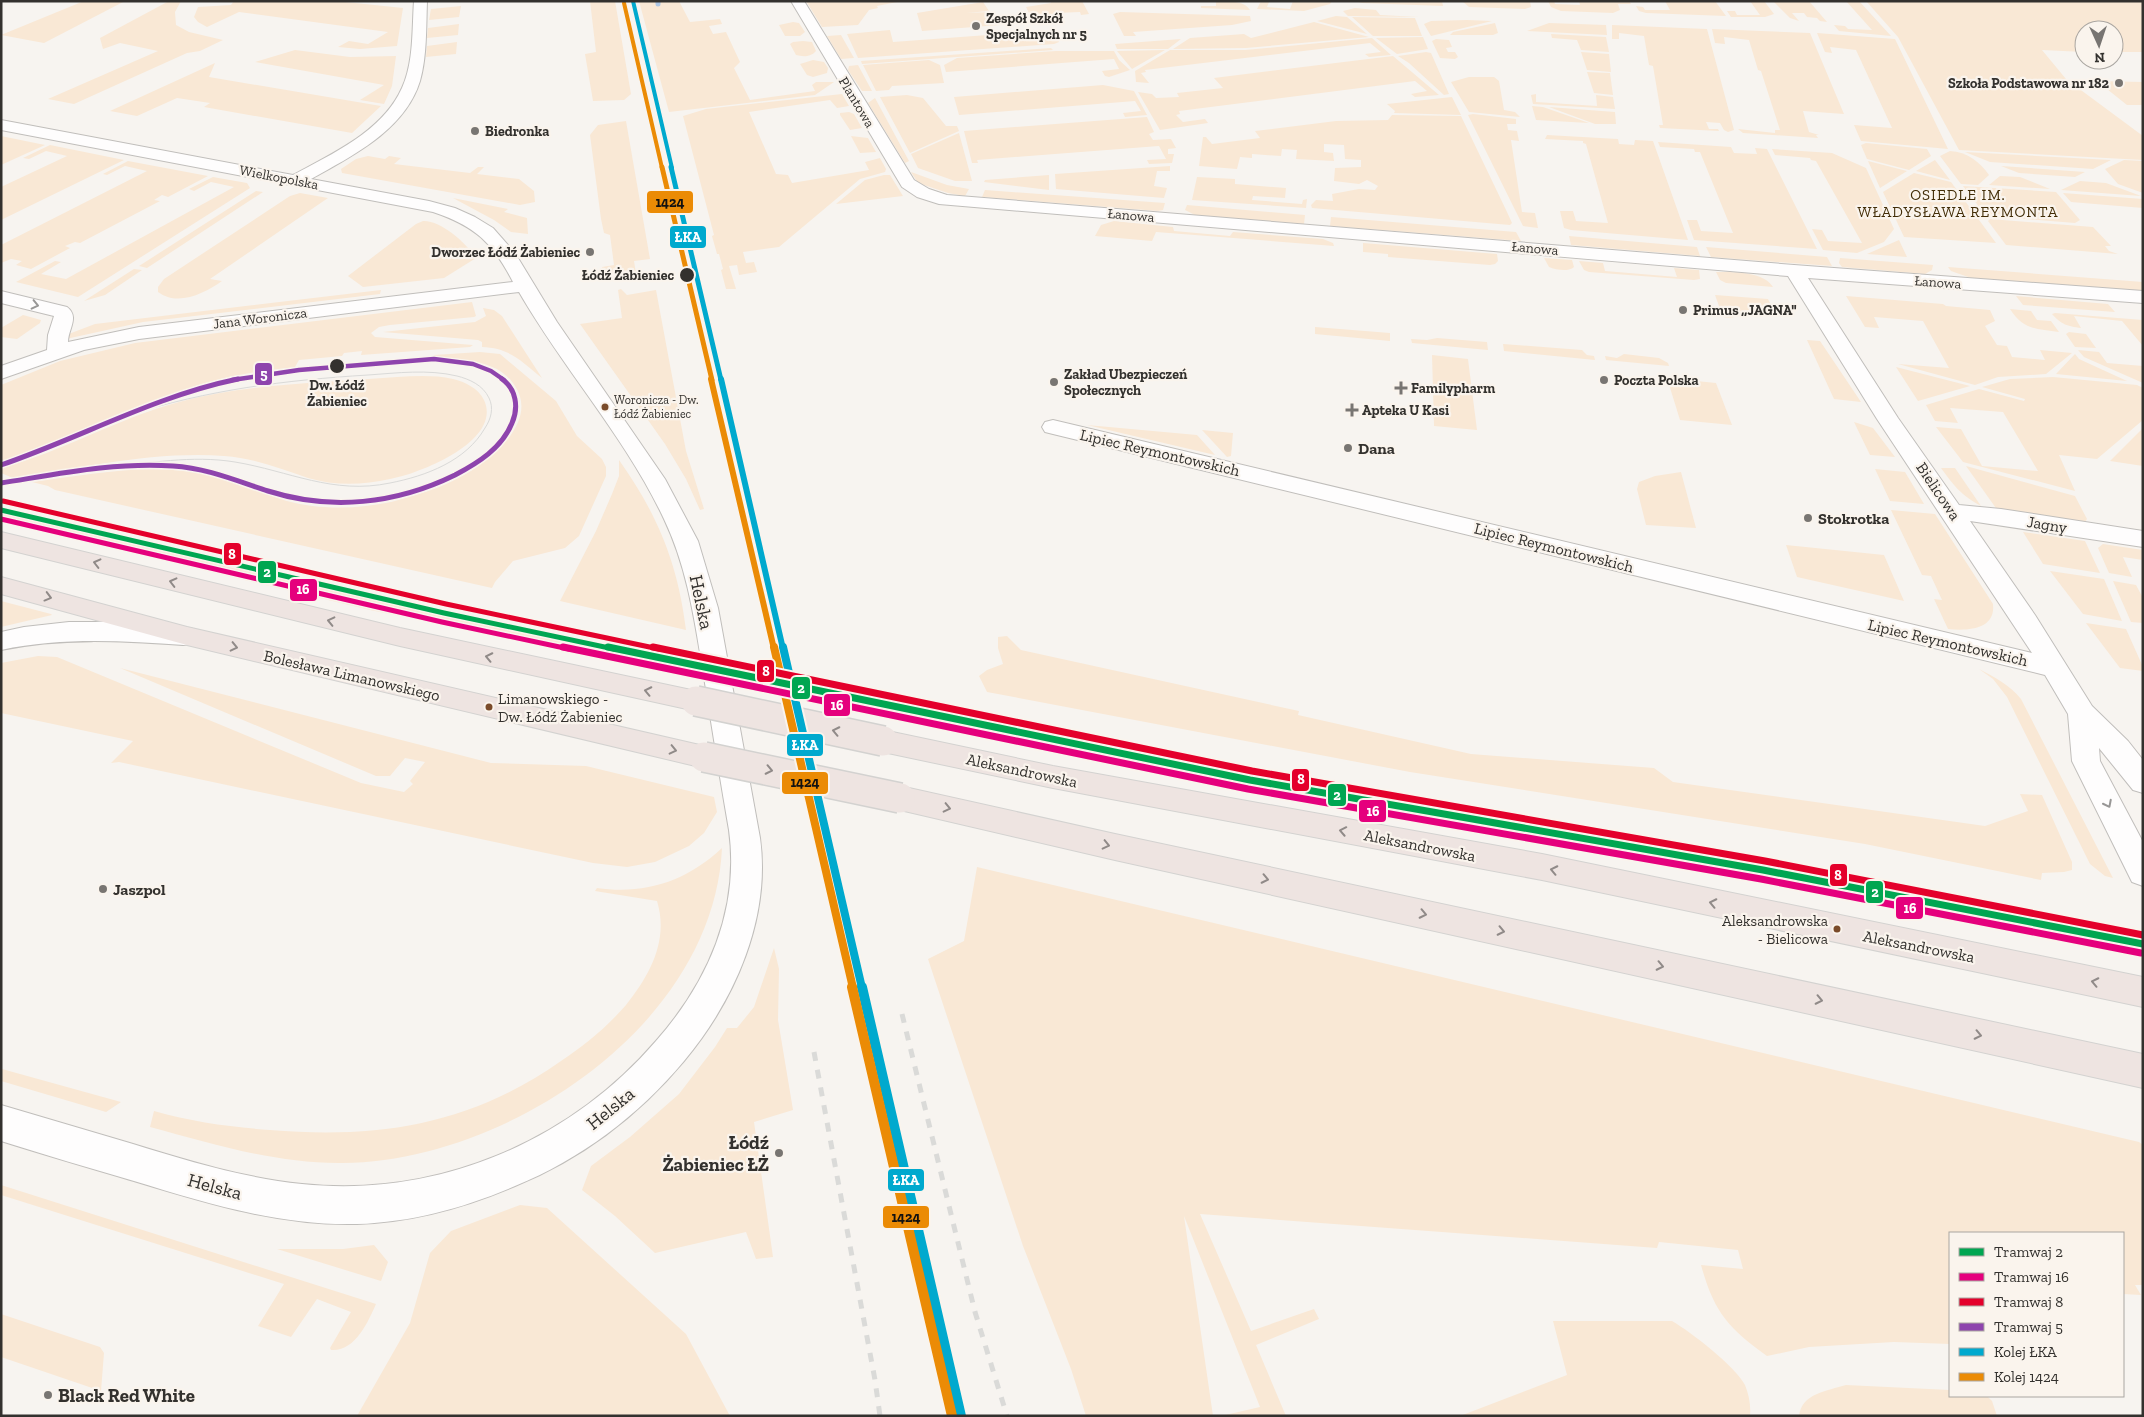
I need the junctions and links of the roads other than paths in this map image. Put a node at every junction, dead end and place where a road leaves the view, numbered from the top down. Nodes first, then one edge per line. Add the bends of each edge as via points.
1 (421, 1) edge
2 (797, 1) edge
3 (1, 126) edge
4 (297, 180) junction
5 (927, 195) joint
6 (1794, 271) junction
7 (524, 286) junction
8 (1, 297) edge
9 (2143, 297) edge
10 (57, 352) junction
11 (1, 373) edge
12 (1053, 427) dead end
13 (1952, 512) junction
14 (676, 518) joint
15 (2143, 539) edge
16 (1, 540) edge
17 (1, 585) edge
18 (187, 636) junction
19 (1, 641) edge
20 (2055, 668) junction
21 (2082, 713) junction
22 (2143, 782) edge
23 (2143, 872) edge
24 (2143, 992) edge
25 (2143, 1070) edge
26 (1, 1123) edge

1 - 4 street via 413,79 405,101 394,116 362,141
2 - 5 street, Plantowa via 899,170 908,183
3 - 4 street, Wielkopolska
4 - 7 street, Wielkopolska via 418,203 463,218 499,242
5 - 6 street, Łanowa via 954,201
6 - 9 street, Łanowa
6 - 13 street, Bielicowa
7 - 10 street, Jana Woronicza via 139,333
7 - 14 street, Wielkopolska
8 -> 10 street via 64,314
10 - 11 street, Jana Woronicza
12 - 20 street, Lipiec Reymontowskich
13 - 15 street, Jagny
13 - 20 street, Bielicowa
14 - 26 street, Helska via 693,560 704,604 744,831 747,875 738,926 716,983 691,1024 635,1089 590,1124 532,1161 450,1191 402,1202 374,1204 311,1204 249,1196
24 -> 16 main road, Aleksandrowska, bridge via 1542,868 1053,777 391,635
17 -> 18 main road, Bolesława Limanowskiego
18 - 19 street via 58,631
18 -> 25 main road, Bolesława Limanowskiego, bridge via 704,757
20 - 21 street, Bielicowa
21 - 22 street, Bielicowa via 2118,749
21 -> 23 street, Bielicowa via 2086,761

